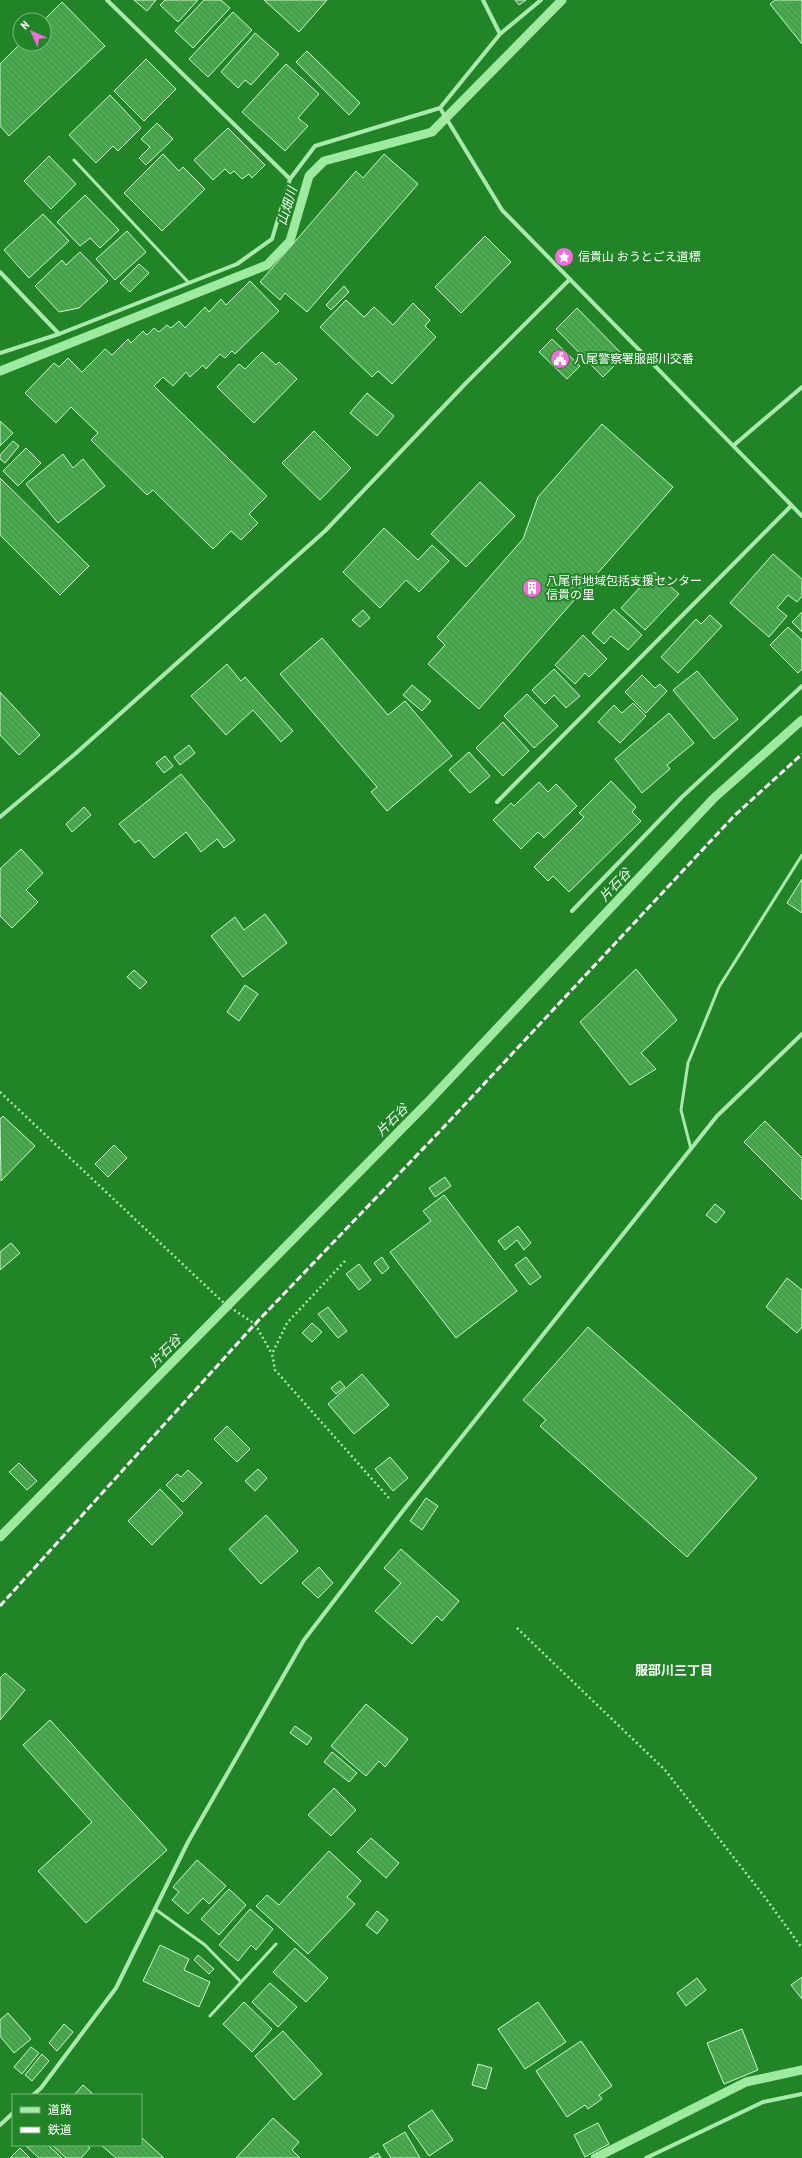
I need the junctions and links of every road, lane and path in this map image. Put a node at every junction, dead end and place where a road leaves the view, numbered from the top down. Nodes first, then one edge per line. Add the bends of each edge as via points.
1 (106, 0) edge
2 (483, 0) edge
3 (541, 0) edge
4 (500, 34) junction
5 (440, 108) junction
6 (74, 160) dead end
7 (290, 179) junction
8 (0, 272) edge
9 (570, 279) junction
10 (189, 283) junction
11 (58, 334) junction
12 (0, 353) edge
13 (802, 386) edge
14 (734, 445) junction
15 (791, 506) junction
16 (802, 516) edge
17 (802, 686) edge
18 (496, 802) dead end
19 (0, 817) edge
20 (802, 855) edge
21 (572, 911) dead end
22 (802, 1034) edge
23 (0, 1092) edge
24 (691, 1149) junction
25 (345, 1262) dead end
26 (272, 1354) junction
27 (402, 1512) junction
28 (516, 1628) dead end
29 (155, 1909) junction
30 (276, 1944) dead end
31 (802, 1948) edge
32 (241, 1982) junction
33 (210, 2016) dead end
34 (34, 2094) edge
35 (802, 2094) edge
36 (12, 2114) edge
37 (0, 2125) edge
38 (646, 2158) edge

1 - 7 street
2 - 4 street
3 - 4 street
4 - 5 street
5 - 7 street via 316,146
5 - 9 street via 502,210
6 - 10 lane
7 - 10 street via 272,239 237,264
8 - 11 street
9 - 14 street
9 - 19 street via 466,383 325,531 75,754
10 - 11 street
11 - 12 street
13 - 14 street
14 - 15 street
15 - 16 street
15 - 18 street
17 - 21 street via 682,797
20 - 24 lane via 719,987 688,1063 681,1110
22 - 24 street via 717,1116
23 - 26 path via 225,1304 254,1324
24 - 27 street
25 - 26 path via 287,1323
26 - 27 path via 274,1370
27 - 29 street via 304,1640 188,1842
28 - 31 path via 665,1770 760,1890
29 - 32 lane via 205,1945
29 - 34 street via 116,1988
30 - 32 lane
32 - 33 lane
35 - 38 street via 763,2102
36 - 37 street

